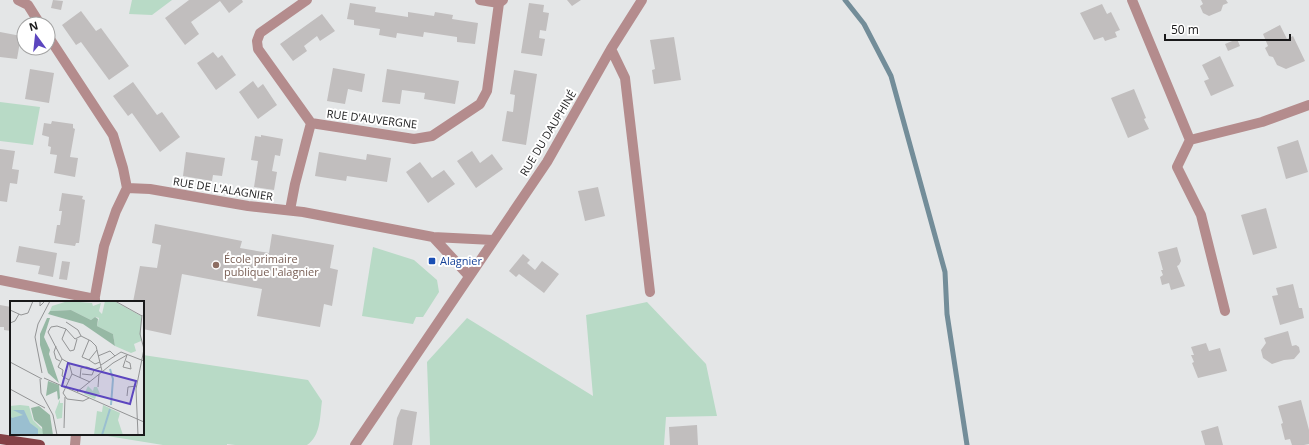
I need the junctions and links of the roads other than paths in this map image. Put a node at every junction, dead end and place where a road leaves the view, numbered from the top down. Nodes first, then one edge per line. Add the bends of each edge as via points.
1 (18, 0) edge
2 (307, 0) edge
3 (480, 0) edge
4 (642, 0) edge
5 (1132, 0) edge
6 (28, 2) edge
7 (501, 2) edge
8 (36, 16) edge
9 (56, 48) edge
10 (611, 49) junction
11 (1309, 105) edge
12 (311, 123) junction
13 (1190, 140) junction
14 (127, 188) junction
15 (290, 210) junction
16 (432, 237) junction
17 (493, 240) junction
18 (469, 276) junction
19 (0, 280) edge
20 (650, 292) dead end
21 (94, 300) edge
22 (1225, 311) dead end
23 (76, 435) edge
24 (0, 439) edge
25 (40, 445) edge
26 (75, 445) edge
27 (355, 445) edge

1 - 6 street
2 - 12 street via 260,33 257,41 258,49
3 - 7 street
4 - 10 street, RUE DU DAUPHINÉ
5 - 13 street
6 - 8 street
7 - 12 street, RUE D'AUVERGNE via 487,91 480,104 432,136 414,139
9 - 14 street via 113,135
10 - 17 street, RUE DU DAUPHINÉ via 547,162
10 - 20 street via 625,78
11 - 13 street via 1262,122
12 - 15 street
13 - 22 street via 1177,167 1201,215
14 - 15 street, RUE DE L'ALAGNIER
14 - 21 street via 104,246
15 - 16 street, RUE DE L'ALAGNIER
16 - 17 street, RUE DE L'ALAGNIER
16 - 18 street
17 - 18 street, RUE DU DAUPHINÉ
18 - 27 street
19 - 21 street
23 - 26 street
24 - 25 main road

